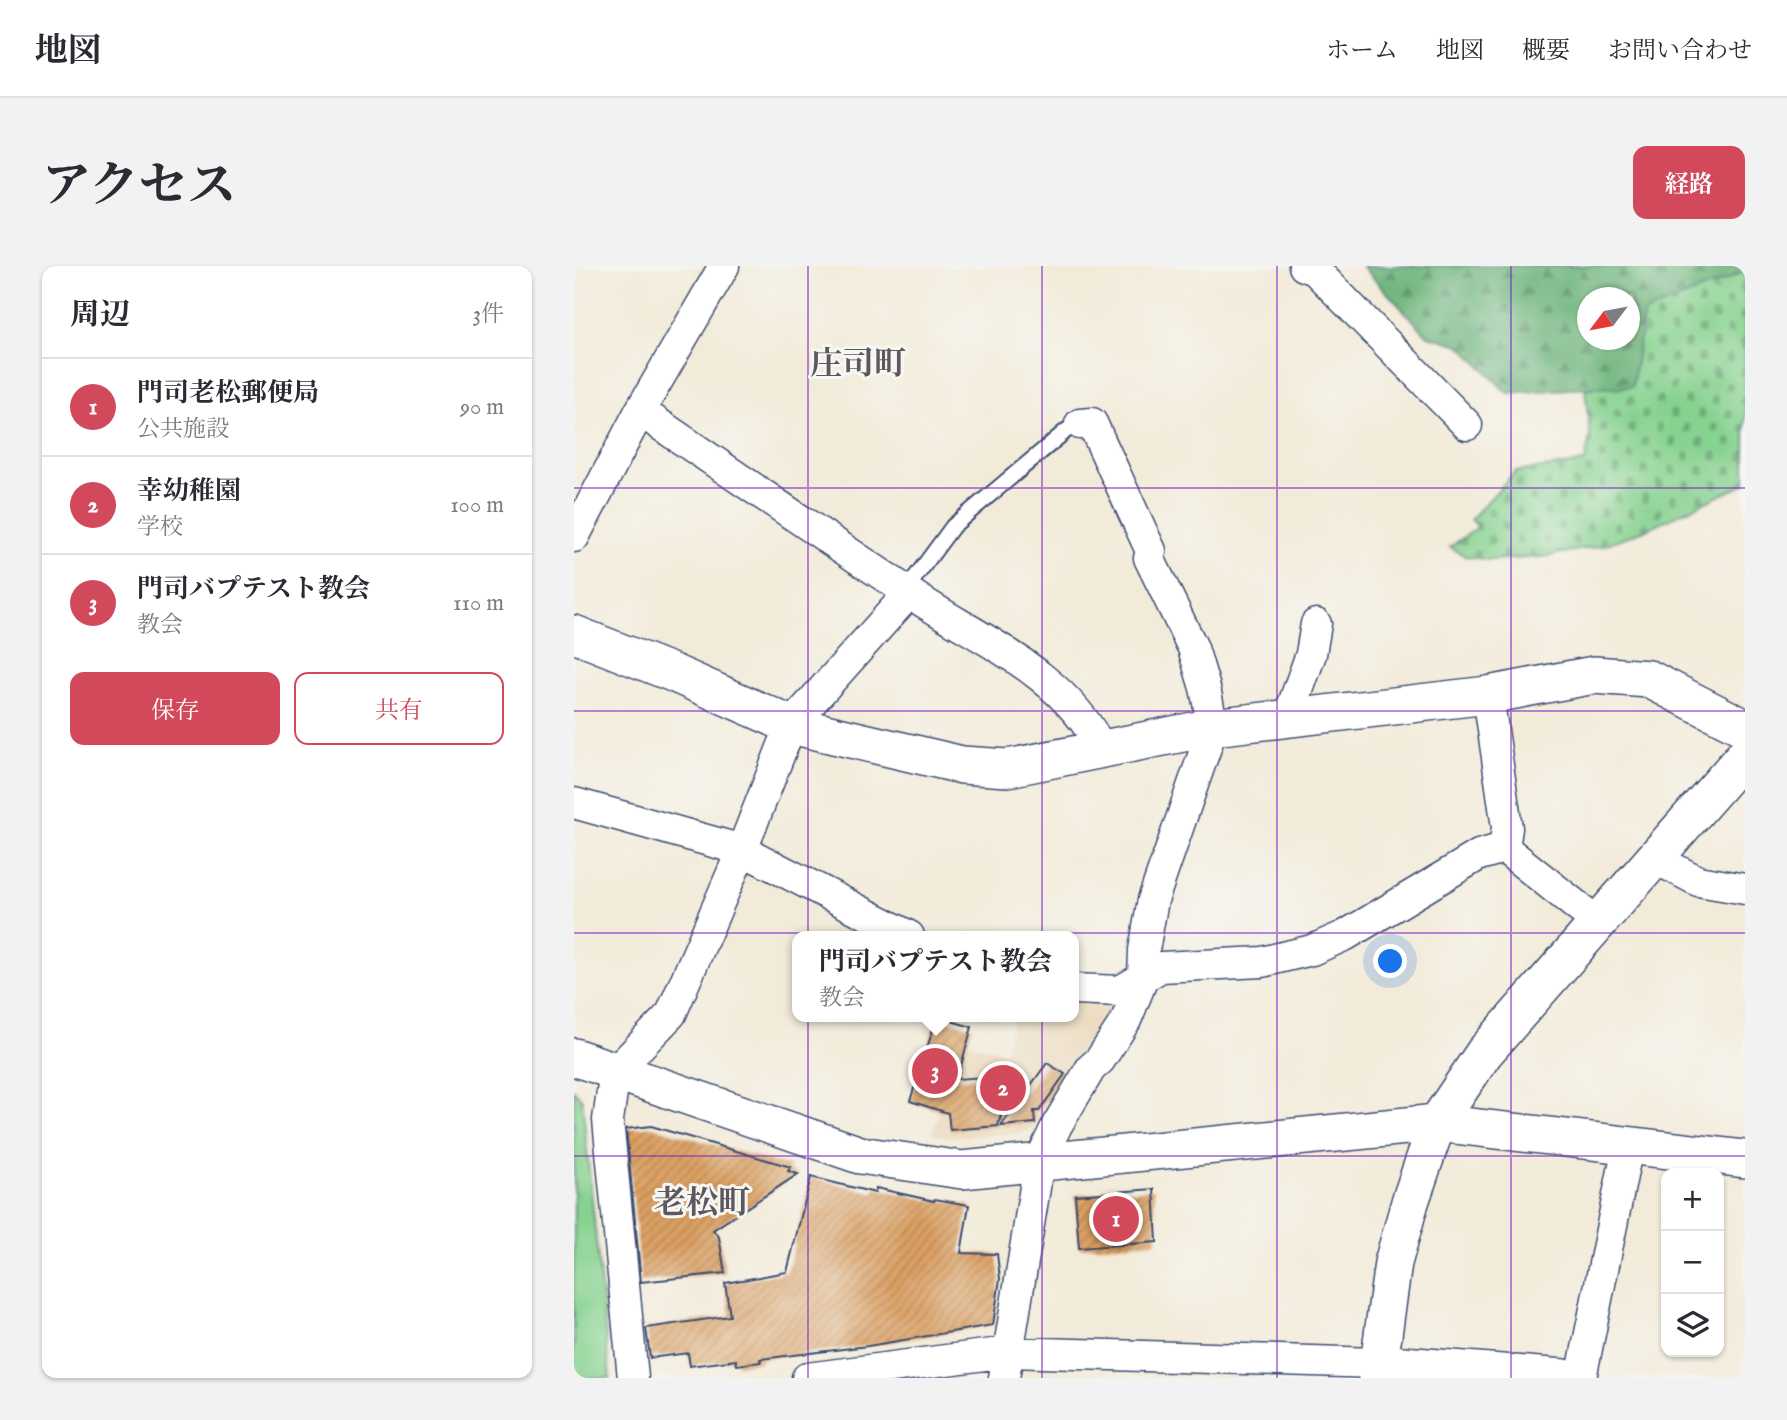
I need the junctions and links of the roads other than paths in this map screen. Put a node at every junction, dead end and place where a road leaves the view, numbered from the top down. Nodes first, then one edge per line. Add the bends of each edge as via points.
1 (724, 266) edge
2 (1304, 266) edge
3 (640, 411) junction
4 (1080, 424) joint
5 (1467, 425) dead end
6 (574, 537) edge
7 (909, 593) junction
8 (1316, 624) dead end
9 (574, 634) edge
10 (1488, 695) junction
11 (1290, 719) junction
12 (791, 725) junction
13 (1213, 727) junction
14 (1745, 728) edge
15 (1101, 748) junction
16 (1745, 755) edge
17 (574, 803) edge
18 (1504, 848) junction
19 (742, 850) junction
20 (1654, 858) junction
21 (1745, 889) edge
22 (1597, 922) junction
23 (899, 931) edge
24 (1143, 978) junction
25 (1079, 989) edge
26 (574, 1057) edge
27 (615, 1072) junction
28 (1437, 1123) junction
29 (1628, 1146) junction
30 (1745, 1159) edge
31 (1039, 1163) junction
32 (1006, 1365) edge
33 (1378, 1370) edge
34 (633, 1378) edge
35 (807, 1378) edge
36 (1564, 1378) edge
37 (1581, 1378) edge

1 - 3 street
2 - 5 street via 1315,270
3 - 6 street
3 - 7 street
4 - 7 lane via 953,526 911,583
4 - 13 street via 1092,423 1151,551 1149,558 1193,648
7 - 12 street
7 - 15 street via 1029,666 1068,703
8 - 11 street
9 - 12 street
10 - 11 street
10 - 14 street via 1594,675 1649,679
10 - 18 street via 1507,828
11 - 13 street
12 - 15 street via 962,765 1008,768
12 - 19 street
13 - 15 street
13 - 24 street via 1153,900
16 - 20 street
17 - 19 street
18 - 22 street
18 - 24 street via 1479,855 1346,935 1312,950 1262,962 1161,967
19 - 23 street
19 - 27 street via 671,1014
20 - 21 street via 1698,881
20 - 22 street
22 - 28 street via 1484,1053
24 - 25 street via 1120,991
24 - 31 street via 1126,1020 1091,1068
26 - 27 street
27 - 31 street via 860,1155 962,1170
27 - 34 street via 608,1120
28 - 29 street
28 - 31 street
28 - 33 street via 1393,1263
29 - 30 street
29 - 37 street
31 - 32 street
32 - 33 street
32 - 35 street
33 - 36 street

